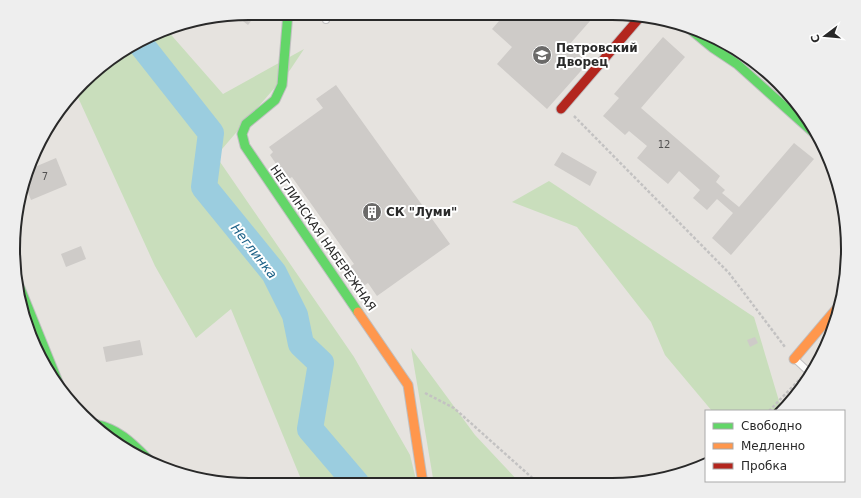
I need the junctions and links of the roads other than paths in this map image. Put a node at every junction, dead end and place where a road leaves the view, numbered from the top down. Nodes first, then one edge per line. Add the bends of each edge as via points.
1 (287, 20) edge
2 (637, 21) edge
3 (699, 37) edge
4 (563, 108) road end
5 (802, 123) edge
6 (28, 307) edge
7 (831, 315) edge
8 (794, 359) joint
9 (50, 361) edge
10 (806, 370) edge
11 (104, 426) edge
12 (138, 449) edge
13 (422, 478) edge

1 - 13 street, НЕГЛИНСКАЯ НАБЕРЕЖНАЯ via 282,84 275,100 246,124 242,134 245,146 408,385
2 - 4 street
3 - 5 street via 737,64
6 - 9 street
7 - 8 street
8 - 10 lane
11 - 12 street

